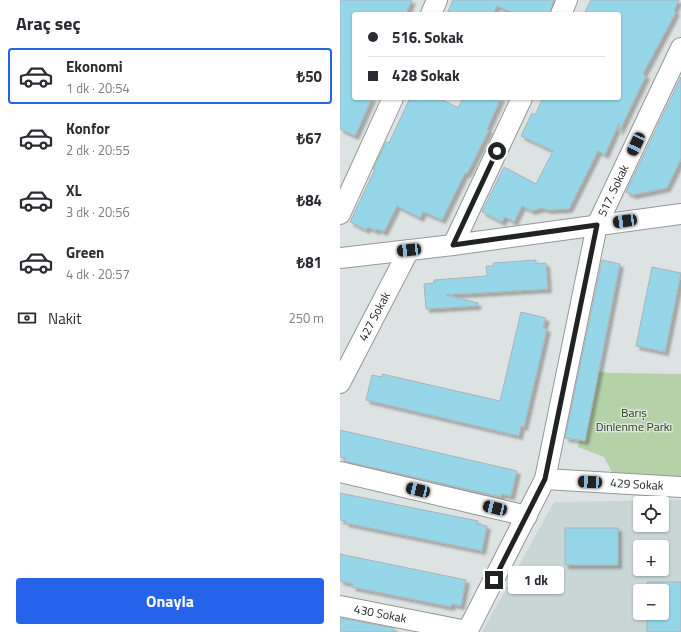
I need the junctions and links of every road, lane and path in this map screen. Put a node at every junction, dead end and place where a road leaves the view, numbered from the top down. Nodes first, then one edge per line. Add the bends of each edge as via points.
1 (437, 0) edge
2 (567, 0) edge
3 (432, 12) edge
4 (562, 12) edge
5 (681, 48) edge
6 (392, 100) edge
7 (521, 100) edge
8 (340, 214) edge
9 (681, 214) edge
10 (597, 225) junction
11 (453, 245) junction
12 (409, 250) junction
13 (340, 258) edge
14 (340, 383) edge
15 (340, 472) edge
16 (545, 479) junction
17 (681, 487) edge
18 (526, 516) junction
19 (340, 606) edge
20 (467, 631) edge

1 - 3 street
2 - 4 street
5 - 10 street, 517. Sokak
6 - 8 street
7 - 11 street
9 - 10 street
10 - 11 street
10 - 16 street, 517. Sokak
11 - 12 street
12 - 13 street
12 - 14 street, 427 Sokak
15 - 18 street
16 - 17 street, 429 Sokak
16 - 18 street, 517. Sokak
18 - 20 street, 517. Sokak
19 - 20 street, 430 Sokak

